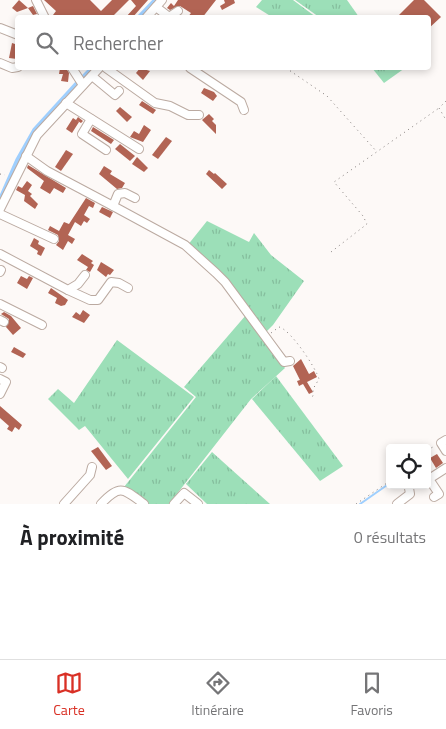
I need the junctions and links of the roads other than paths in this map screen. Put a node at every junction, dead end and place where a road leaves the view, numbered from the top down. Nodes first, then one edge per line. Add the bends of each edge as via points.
1 (36, 0) edge
2 (162, 0) edge
3 (156, 7) junction
4 (178, 11) dead end
5 (44, 15) edge
6 (149, 15) edge
7 (166, 15) edge
8 (172, 15) edge
9 (0, 28) edge
10 (15, 34) edge
11 (0, 63) edge
12 (15, 68) edge
13 (73, 70) edge
14 (97, 70) edge
15 (109, 70) edge
16 (193, 70) edge
17 (92, 76) junction
18 (81, 82) junction
19 (119, 91) dead end
20 (66, 103) junction
21 (244, 110) dead end
22 (199, 115) dead end
23 (91, 119) junction
24 (139, 149) dead end
25 (106, 150) dead end
26 (26, 156) junction
27 (136, 198) dead end
28 (113, 206) junction
29 (0, 210) edge
30 (0, 214) edge
31 (54, 239) dead end
32 (0, 254) edge
33 (85, 275) dead end
34 (128, 288) dead end
35 (68, 290) junction
36 (0, 304) edge
37 (42, 325) dead end
38 (290, 360) dead end
39 (0, 379) edge
40 (0, 394) edge
41 (443, 442) edge
42 (446, 451) edge
43 (446, 464) edge
44 (92, 467) dead end
45 (446, 468) edge
46 (431, 472) edge
47 (409, 489) edge
48 (434, 497) dead end
49 (64, 504) edge
50 (101, 504) edge
51 (144, 504) edge
52 (174, 504) edge
53 (198, 504) edge
54 (397, 504) edge

1 - 5 street
2 - 3 street
3 - 6 street
3 - 7 street
4 - 8 street
9 - 10 street
11 - 12 street
13 - 18 street
14 - 17 street
15 - 22 street via 155,103 188,115
16 - 21 street via 241,102
17 - 18 street
17 - 19 street via 109,92 115,95
18 - 20 street
20 - 23 street
20 - 26 street via 37,136
23 - 24 street
23 - 25 street via 82,134
26 - 28 street via 47,171
26 - 29 street
27 - 28 street via 125,192 118,194
28 - 38 street via 185,245 225,282 284,362
30 - 31 street
32 - 35 street
33 - 35 street
34 - 35 street via 119,282 111,282 98,300 90,300
36 - 37 street
39 - 40 street via 6,382
41 - 42 street
43 - 46 street
44 - 49 street via 90,475
45 - 48 street via 429,479 439,494
47 - 54 street via 410,494
50 - 51 street via 120,489
52 - 53 street via 184,494

